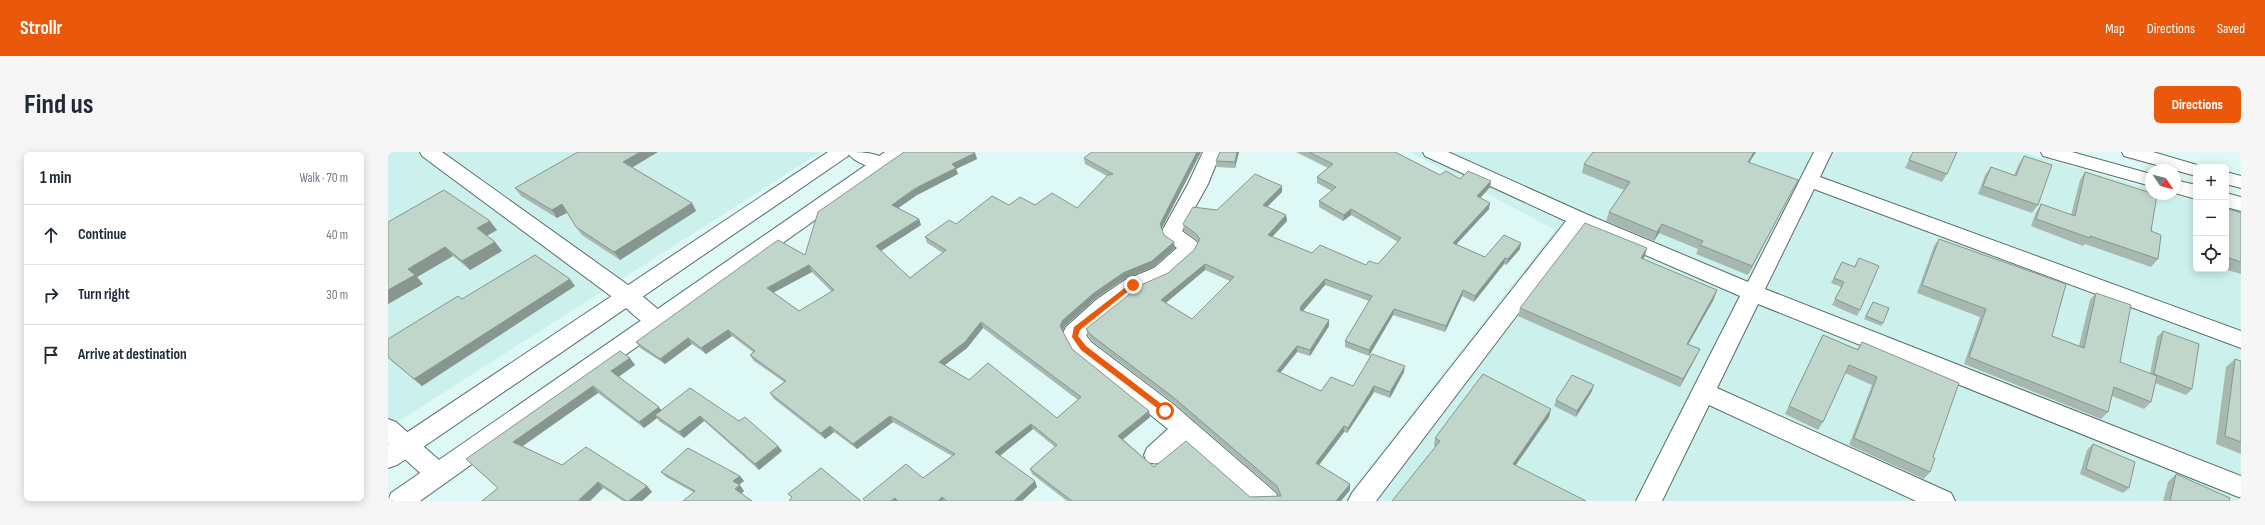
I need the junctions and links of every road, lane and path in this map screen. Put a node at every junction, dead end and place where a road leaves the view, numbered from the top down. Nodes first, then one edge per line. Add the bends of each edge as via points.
1 (429, 152) edge
2 (840, 152) edge
3 (856, 152) edge
4 (898, 152) edge
5 (1212, 152) edge
6 (1432, 152) edge
7 (1824, 152) edge
8 (2050, 152) edge
9 (2131, 152) edge
10 (881, 164) junction
11 (2193, 169) edge
12 (2145, 178) edge
13 (2229, 179) edge
14 (1810, 180) junction
15 (2241, 182) edge
16 (2181, 188) edge
17 (2193, 191) edge
18 (2229, 201) edge
19 (2241, 204) edge
20 (1579, 219) junction
21 (1753, 293) junction
22 (627, 296) junction
23 (657, 321) junction
24 (2241, 340) edge
25 (1704, 392) junction
26 (388, 429) edge
27 (1184, 429) junction
28 (397, 452) edge
29 (1156, 455) dead end
30 (438, 474) junction
31 (2241, 487) edge
32 (400, 501) edge
33 (1268, 501) edge
34 (1361, 501) edge
35 (1649, 501) edge
36 (1942, 501) edge

1 - 22 street
2 - 22 street
3 - 10 street
4 - 10 street
5 - 27 street via 1172,231 1173,235 1189,246 1187,250 1161,273 1133,285 1104,306 1074,333 1083,348 1165,411
6 - 20 street
7 - 14 street
8 - 12 street
9 - 11 street
10 - 23 street
13 - 15 street
14 - 21 street
14 - 24 street
16 - 17 street
18 - 19 street
20 - 21 street
20 - 34 street
21 - 25 street
21 - 31 street
22 - 23 street
22 - 28 street
23 - 30 street
25 - 35 street
25 - 36 street
26 - 28 street
27 - 29 street
27 - 33 street
28 - 30 street
30 - 32 street

